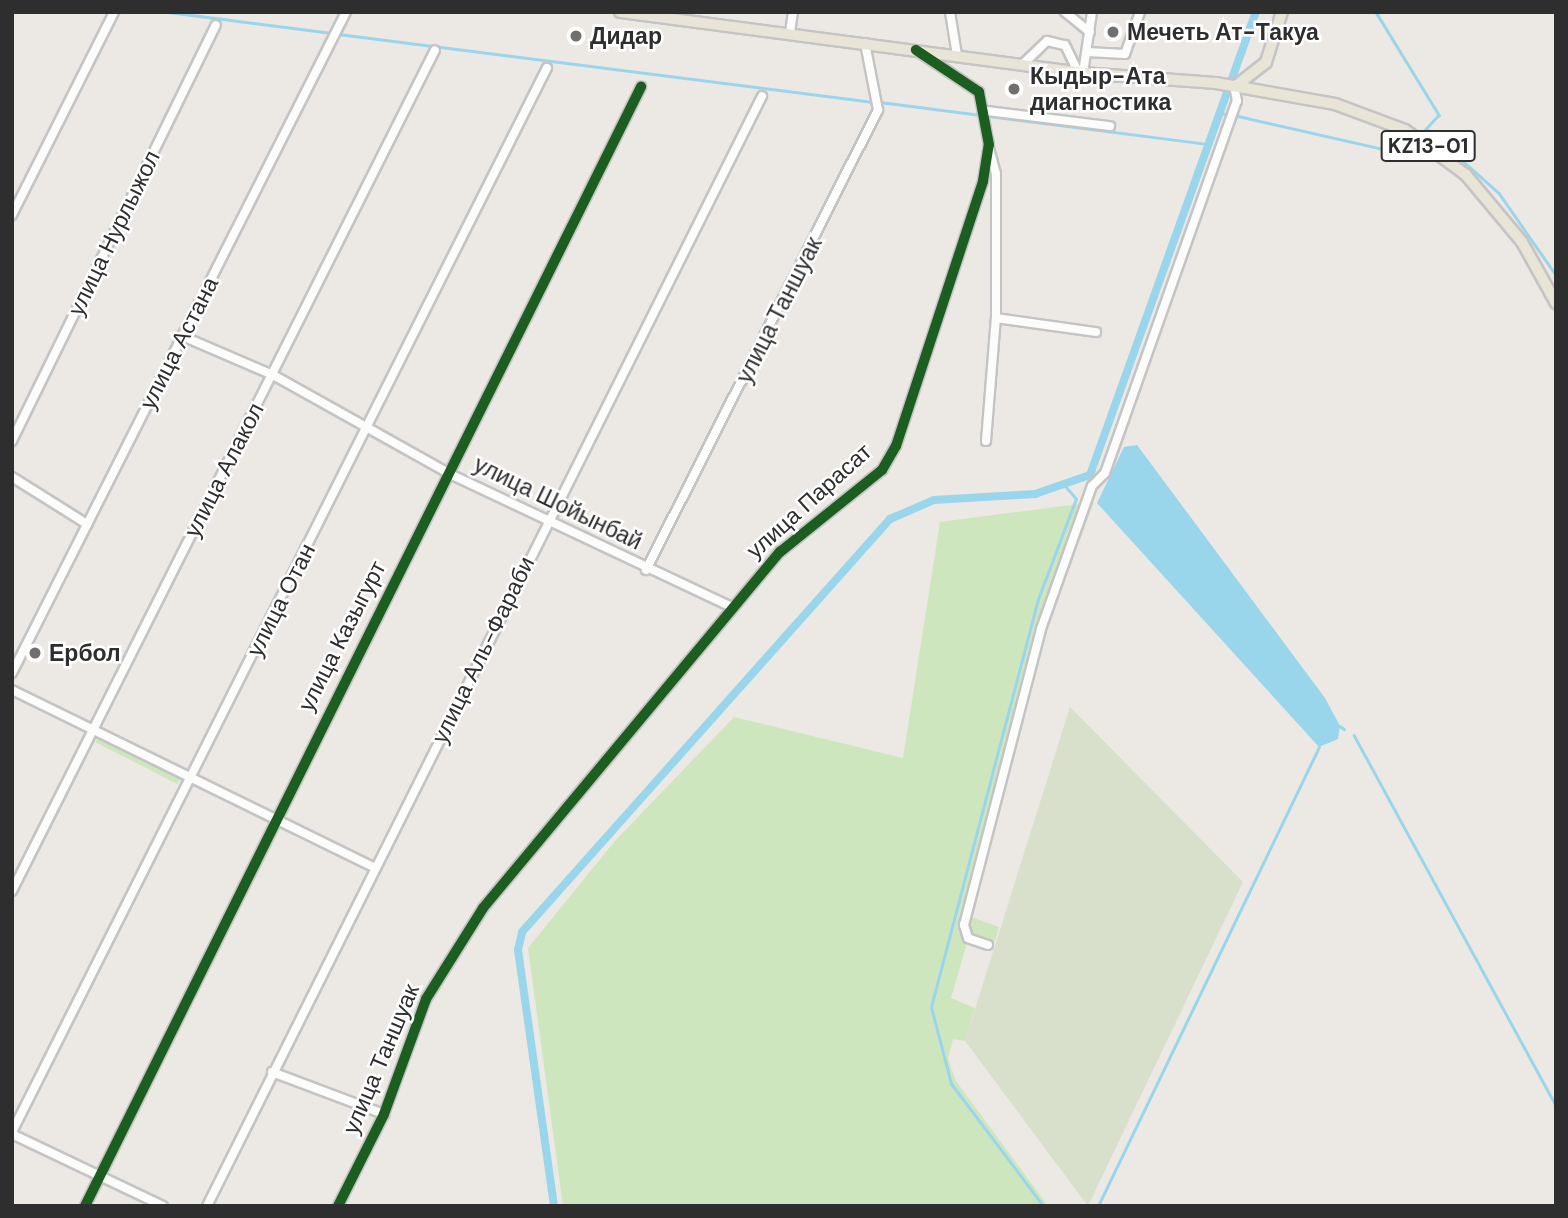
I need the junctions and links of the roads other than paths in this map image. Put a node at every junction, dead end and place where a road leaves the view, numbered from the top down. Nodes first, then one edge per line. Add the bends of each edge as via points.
1 (114, 12) edge
2 (346, 12) edge
3 (620, 12) edge
4 (793, 12) edge
5 (950, 12) edge
6 (1065, 12) edge
7 (1092, 12) edge
8 (1140, 12) edge
9 (1282, 12) edge
10 (696, 17) edge
11 (216, 25) dead end
12 (1090, 32) junction
13 (790, 33) junction
14 (865, 43) junction
15 (435, 50) dead end
16 (916, 50) junction
17 (1087, 52) junction
18 (957, 55) junction
19 (1023, 64) junction
20 (547, 68) dead end
21 (1080, 72) junction
22 (1234, 86) junction
23 (641, 87) dead end
24 (762, 96) dead end
25 (987, 114) junction
26 (1110, 126) dead end
27 (989, 145) junction
28 (980, 189) junction
29 (996, 191) junction
30 (12, 215) edge
31 (1556, 303) edge
32 (996, 318) junction
33 (1096, 332) dead end
34 (182, 336) junction
35 (273, 375) junction
36 (368, 428) junction
37 (12, 441) edge
38 (986, 441) dead end
39 (448, 473) junction
40 (12, 477) edge
41 (548, 519) junction
42 (88, 524) junction
43 (646, 570) junction
44 (731, 607) junction
45 (12, 673) edge
46 (12, 690) edge
47 (92, 726) junction
48 (191, 776) junction
49 (275, 818) junction
50 (375, 868) junction
51 (12, 891) edge
52 (467, 931) joint
53 (988, 945) dead end
54 (272, 1072) junction
55 (384, 1114) junction
56 (12, 1133) edge
57 (100, 1175) junction
58 (85, 1206) edge
59 (163, 1206) edge
60 (207, 1206) edge
61 (338, 1206) edge

1 - 30 street
2 - 34 street, улица Астана
3 - 10 main road, KZ13-01
4 - 13 street
5 - 18 street
6 - 12 street
7 - 12 street
8 - 17 street via 1125,54
9 - 22 main road via 1266,62
10 - 13 main road, KZ13-01
11 - 37 street, улица Нурлыжол
12 - 17 street
13 - 14 main road, KZ13-01
14 - 16 main road, KZ13-01
14 - 43 street, улица Таншуак via 879,102
15 - 35 street, улица Алакол
16 - 18 main road, KZ13-01
16 - 25 street via 979,92
17 - 21 street
18 - 19 main road, KZ13-01
19 - 21 main road, KZ13-01
19 - 21 street via 1047,41 1067,47
20 - 36 street, улица Отан
21 - 22 main road, KZ13-01
22 - 31 main road, KZ13-01 via 1335,104 1420,140 1495,205
22 - 53 street via 1237,101 1130,402 1041,629 964,925 968,938
23 - 39 street, улица Казыгурт
24 - 41 street, улица Аль-Фараби
25 - 26 street
25 - 27 street, улица Парасат
27 - 28 street, улица Парасат
27 - 29 street
28 - 29 street
28 - 44 street, улица Парасат via 896,446 882,470 780,552
29 - 32 street
32 - 33 street
32 - 38 street
34 - 35 street, улица Шойынбай
34 - 42 street, улица Астана
35 - 36 street, улица Шойынбай
35 - 47 street, улица Алакол
36 - 39 street, улица Шойынбай
36 - 48 street, улица Отан
39 - 41 street, улица Шойынбай
39 - 49 street, улица Казыгурт
40 - 42 street
41 - 43 street, улица Шойынбай
41 - 50 street, улица Аль-Фараби
42 - 45 street, улица Астана
43 - 44 street, улица Шойынбай
44 - 52 street, улица Парасат
46 - 47 street
47 - 48 street
47 - 51 street, улица Алакол
48 - 49 street
48 - 56 street, улица Отан
49 - 50 street
49 - 57 street, улица Казыгурт
50 - 54 street, улица Аль-Фараби
52 - 55 street, улица Таншуак via 426,999
54 - 55 street
54 - 60 street, улица Аль-Фараби
55 - 61 street, улица Таншуак
56 - 57 street
57 - 58 street, улица Казыгурт
57 - 59 street

